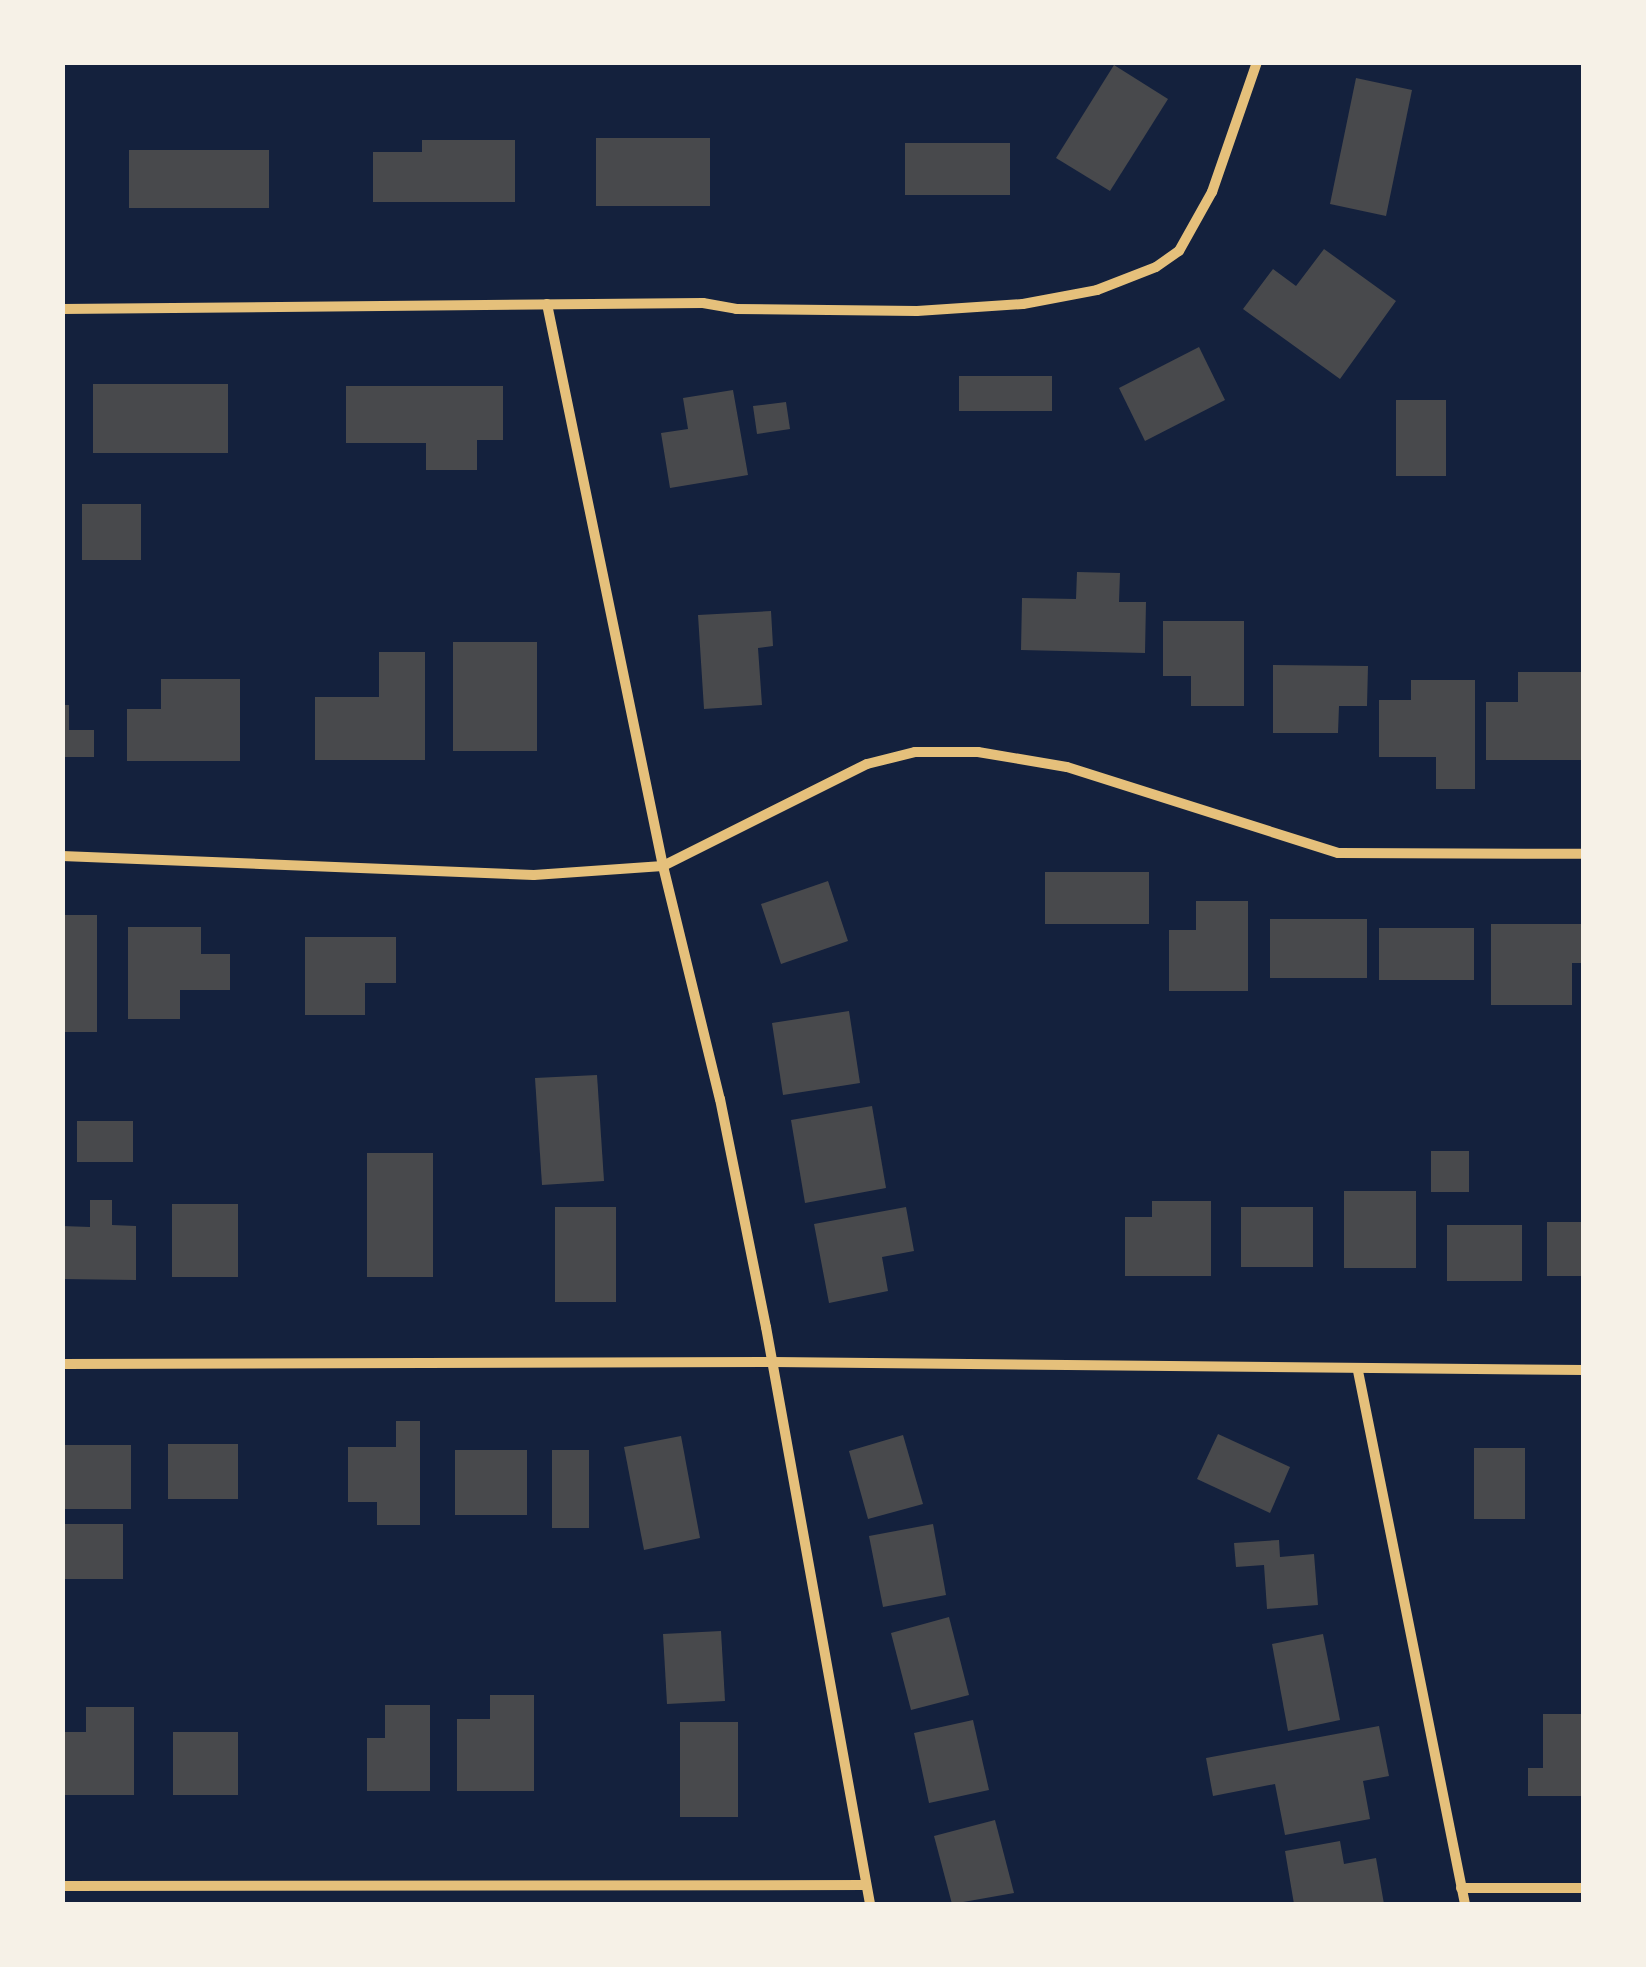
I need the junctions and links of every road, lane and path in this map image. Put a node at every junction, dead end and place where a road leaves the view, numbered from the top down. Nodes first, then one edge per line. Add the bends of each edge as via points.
1 (1257, 62) edge
2 (547, 304) junction
3 (62, 309) edge
4 (1584, 854) edge
5 (62, 856) edge
6 (662, 866) junction
7 (773, 1362) junction
8 (62, 1364) edge
9 (1584, 1370) edge
10 (1358, 1371) junction
11 (866, 1885) junction
12 (62, 1886) edge
13 (1461, 1888) junction
14 (1584, 1888) edge
15 (870, 1904) edge
16 (1464, 1904) edge

1 - 2 street via 1212,192 1180,251 1098,290 934,310
2 - 3 street
2 - 6 street
4 - 6 street via 1338,853 1067,767 978,752 915,752 868,764
5 - 6 street via 534,874
6 - 7 street via 720,1099
7 - 8 street
7 - 10 street
7 - 11 street
9 - 10 street
10 - 13 street
11 - 12 street
11 - 15 street
13 - 14 street
13 - 16 street

